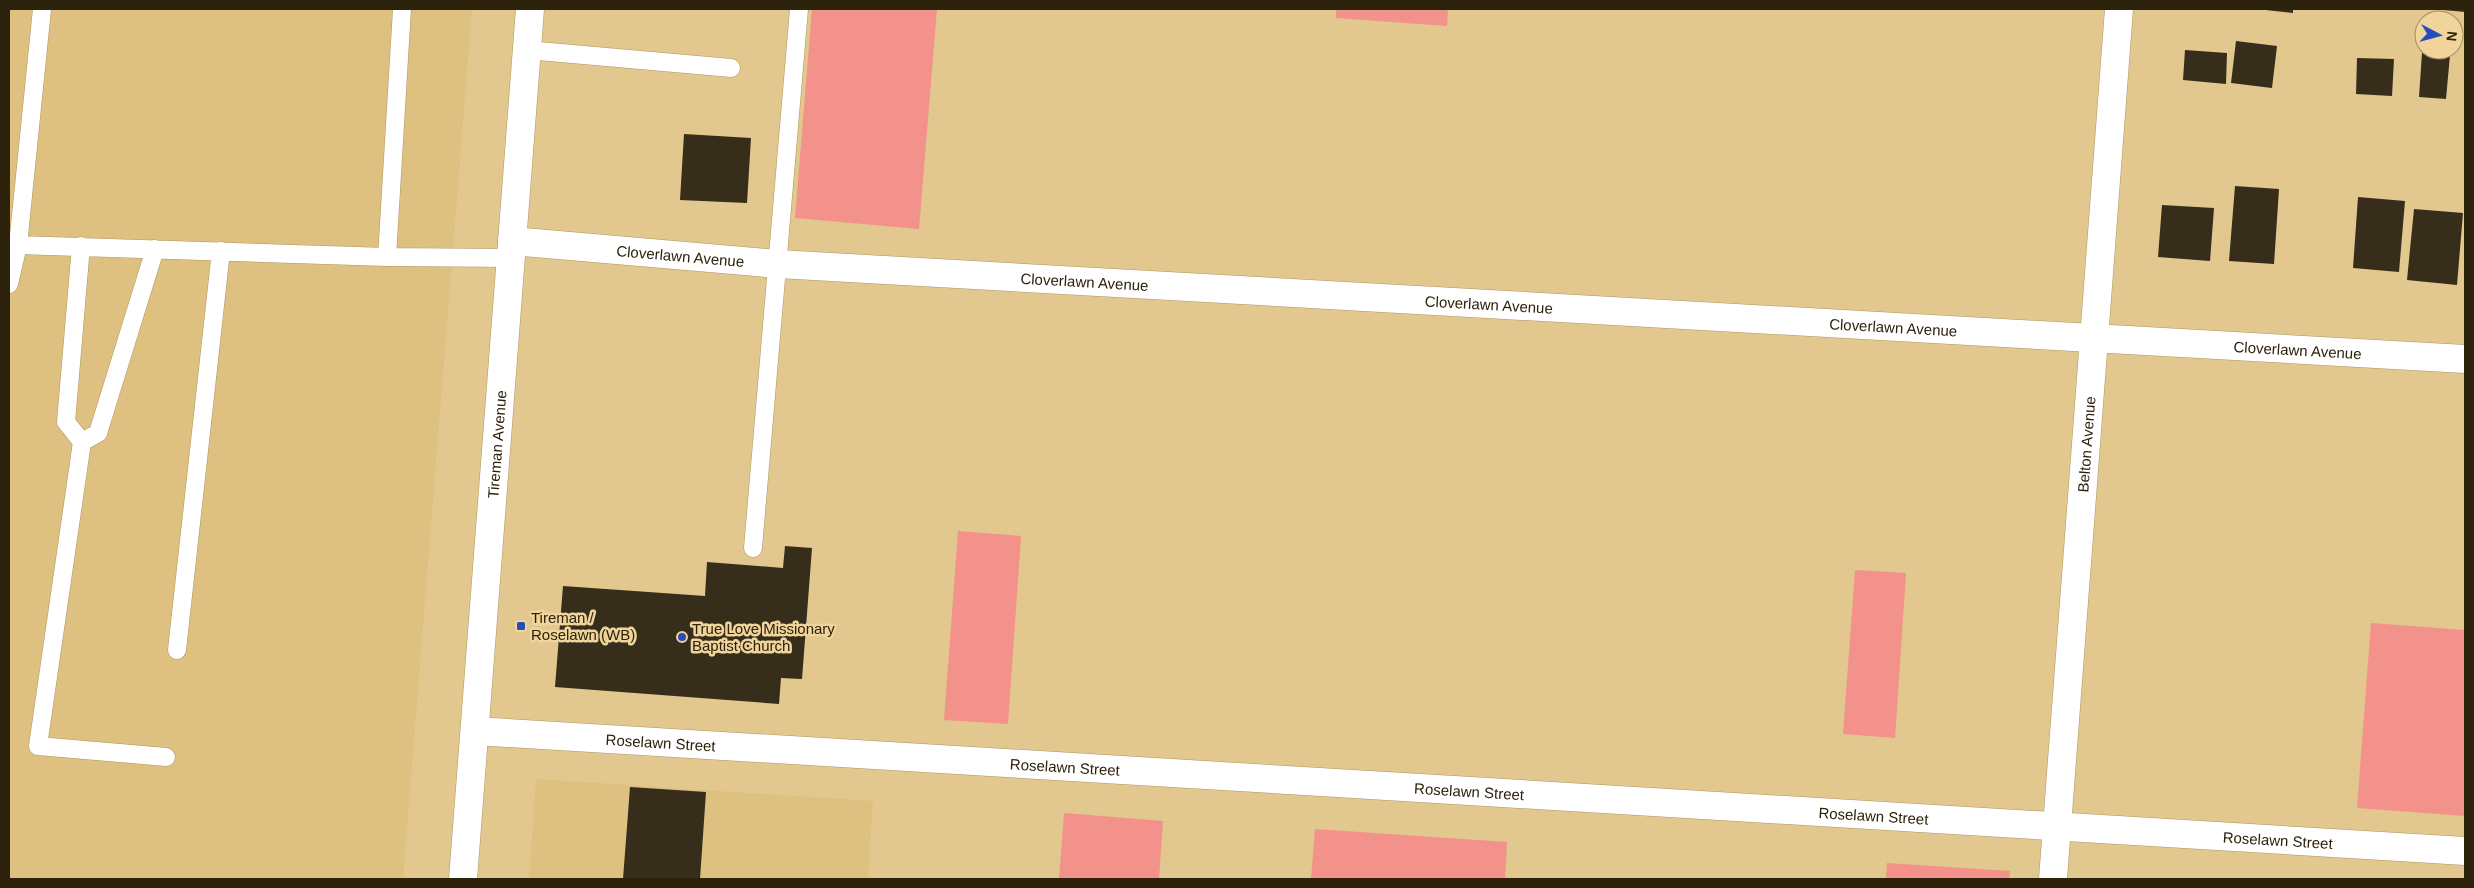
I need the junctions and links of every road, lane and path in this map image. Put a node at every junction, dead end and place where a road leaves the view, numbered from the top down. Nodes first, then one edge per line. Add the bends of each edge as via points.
1 (42, 9) edge
2 (402, 9) edge
3 (530, 9) edge
4 (798, 9) edge
5 (2119, 9) edge
6 (527, 50) junction
7 (731, 68) dead end
8 (18, 245) junction
9 (81, 246) junction
10 (155, 249) junction
11 (512, 250) junction
12 (221, 251) junction
13 (387, 257) junction
14 (778, 264) junction
15 (9, 284) edge
16 (2094, 336) junction
17 (2465, 359) edge
18 (82, 442) junction
19 (753, 548) dead end
20 (177, 650) dead end
21 (475, 731) junction
22 (166, 757) dead end
23 (2057, 826) junction
24 (2465, 851) edge
25 (463, 879) edge
26 (2053, 879) edge

1 - 8 lane
2 - 13 lane
3 - 6 street, Tireman Avenue
4 - 14 lane
5 - 16 street, Belton Avenue
6 - 7 lane
6 - 11 street, Tireman Avenue
8 - 9 lane
8 - 15 lane
9 - 10 lane
9 - 18 lane via 66,422
10 - 12 lane
10 - 18 lane via 98,433
11 - 13 lane
11 - 14 street, Cloverlawn Avenue
11 - 21 street, Tireman Avenue
12 - 13 lane
12 - 20 lane
14 - 16 street, Cloverlawn Avenue
14 - 19 lane
16 - 17 street, Cloverlawn Avenue
16 - 23 street, Belton Avenue
18 - 22 lane via 38,746
21 - 23 street, Roselawn Street
21 - 25 street, Tireman Avenue
23 - 24 street, Roselawn Street
23 - 26 street, Belton Avenue

